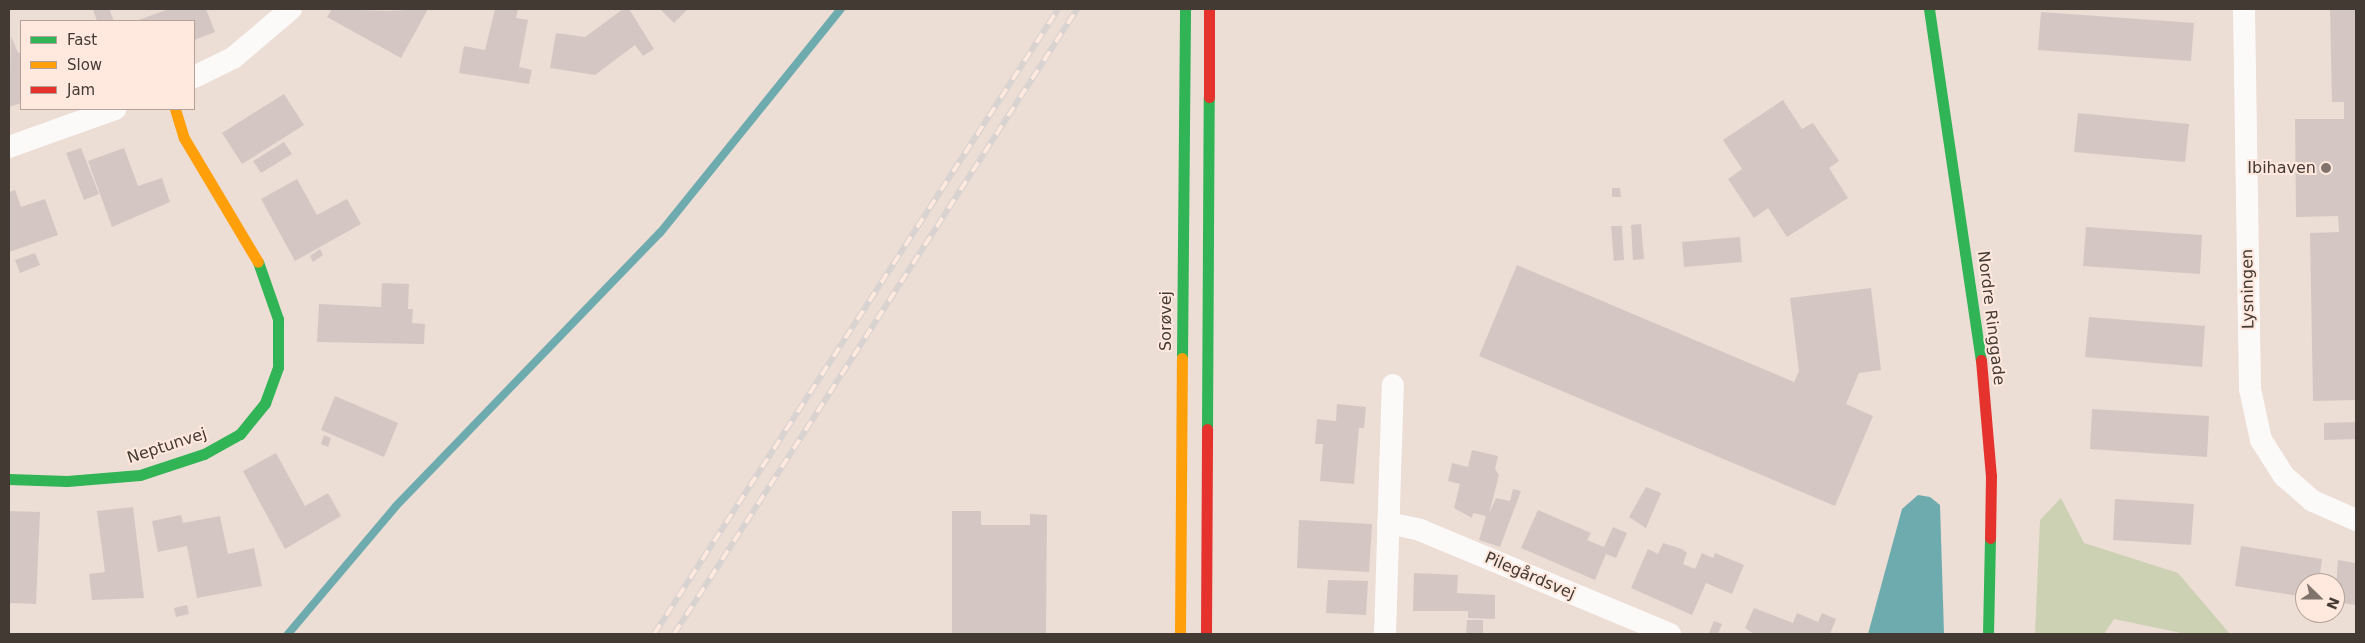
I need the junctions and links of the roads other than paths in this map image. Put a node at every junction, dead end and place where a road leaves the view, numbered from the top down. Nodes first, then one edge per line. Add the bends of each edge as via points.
1 (291, 9) edge
2 (1185, 9) edge
3 (1209, 9) edge
4 (1929, 9) edge
5 (2244, 9) edge
6 (195, 77) edge
7 (112, 110) edge
8 (175, 110) edge
9 (9, 147) edge
10 (1393, 385) dead end
11 (9, 479) edge
12 (2356, 520) edge
13 (1388, 523) junction
14 (1180, 634) edge
15 (1206, 634) edge
16 (1385, 634) edge
17 (1670, 634) edge
18 (1988, 634) edge

1 - 6 street via 233,58
2 - 14 street, Sorøvej
3 - 15 street
4 - 18 street, Nordre Ringgade via 1979,330 1991,476
5 - 12 street, Lysningen via 2250,389 2259,431 2284,476 2314,501
7 - 9 street
8 - 11 street, Neptunvej via 184,138 260,266 278,319 278,367 265,403 240,434 204,454 140,475 67,482
10 - 13 street
13 - 16 street
13 - 17 street, Pilegårdsvej via 1420,530

